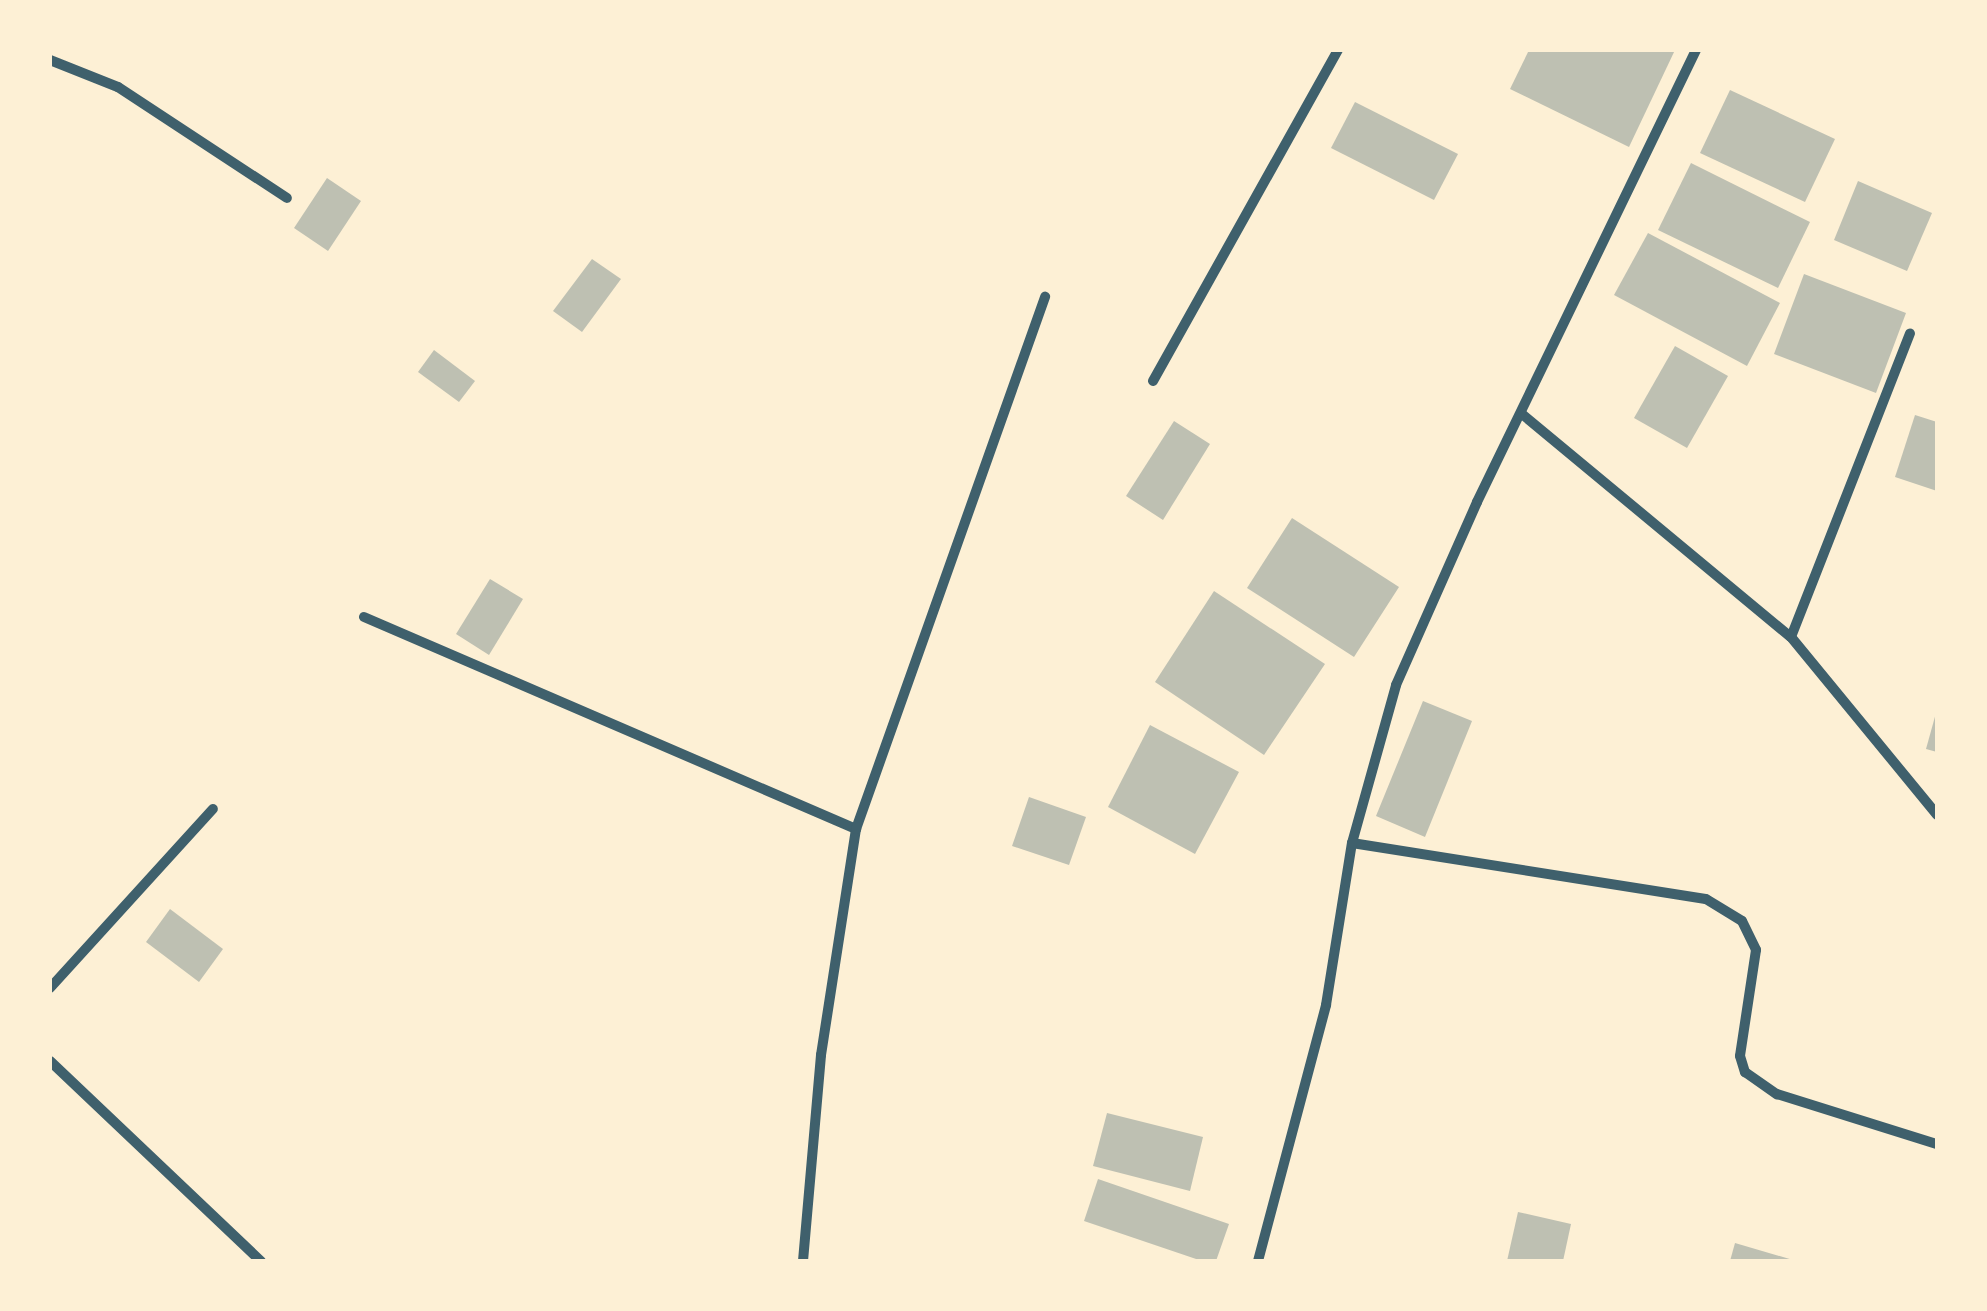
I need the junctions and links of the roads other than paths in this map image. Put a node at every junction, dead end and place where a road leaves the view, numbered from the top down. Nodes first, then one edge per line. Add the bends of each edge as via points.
1 (1338, 50) edge
2 (1696, 50) edge
3 (50, 60) edge
4 (287, 198) dead end
5 (1045, 297) dead end
6 (1910, 334) dead end
7 (1153, 380) dead end
8 (1522, 414) junction
9 (364, 617) dead end
10 (1791, 638) junction
11 (213, 809) dead end
12 (1937, 815) edge
13 (856, 830) junction
14 (1352, 844) junction
15 (50, 988) edge
16 (50, 1061) edge
17 (1937, 1144) edge
18 (260, 1261) edge
19 (803, 1261) edge
20 (1258, 1261) edge

1 - 7 street
2 - 8 street
3 - 4 street via 118,87
5 - 13 street
6 - 10 street
8 - 10 street
8 - 14 street via 1396,685
9 - 13 street
10 - 12 street
11 - 15 street
13 - 19 street via 821,1056
14 - 17 street via 1706,899 1742,921 1756,950 1740,1056 1745,1072 1777,1094
14 - 20 street via 1326,1005
16 - 18 street

